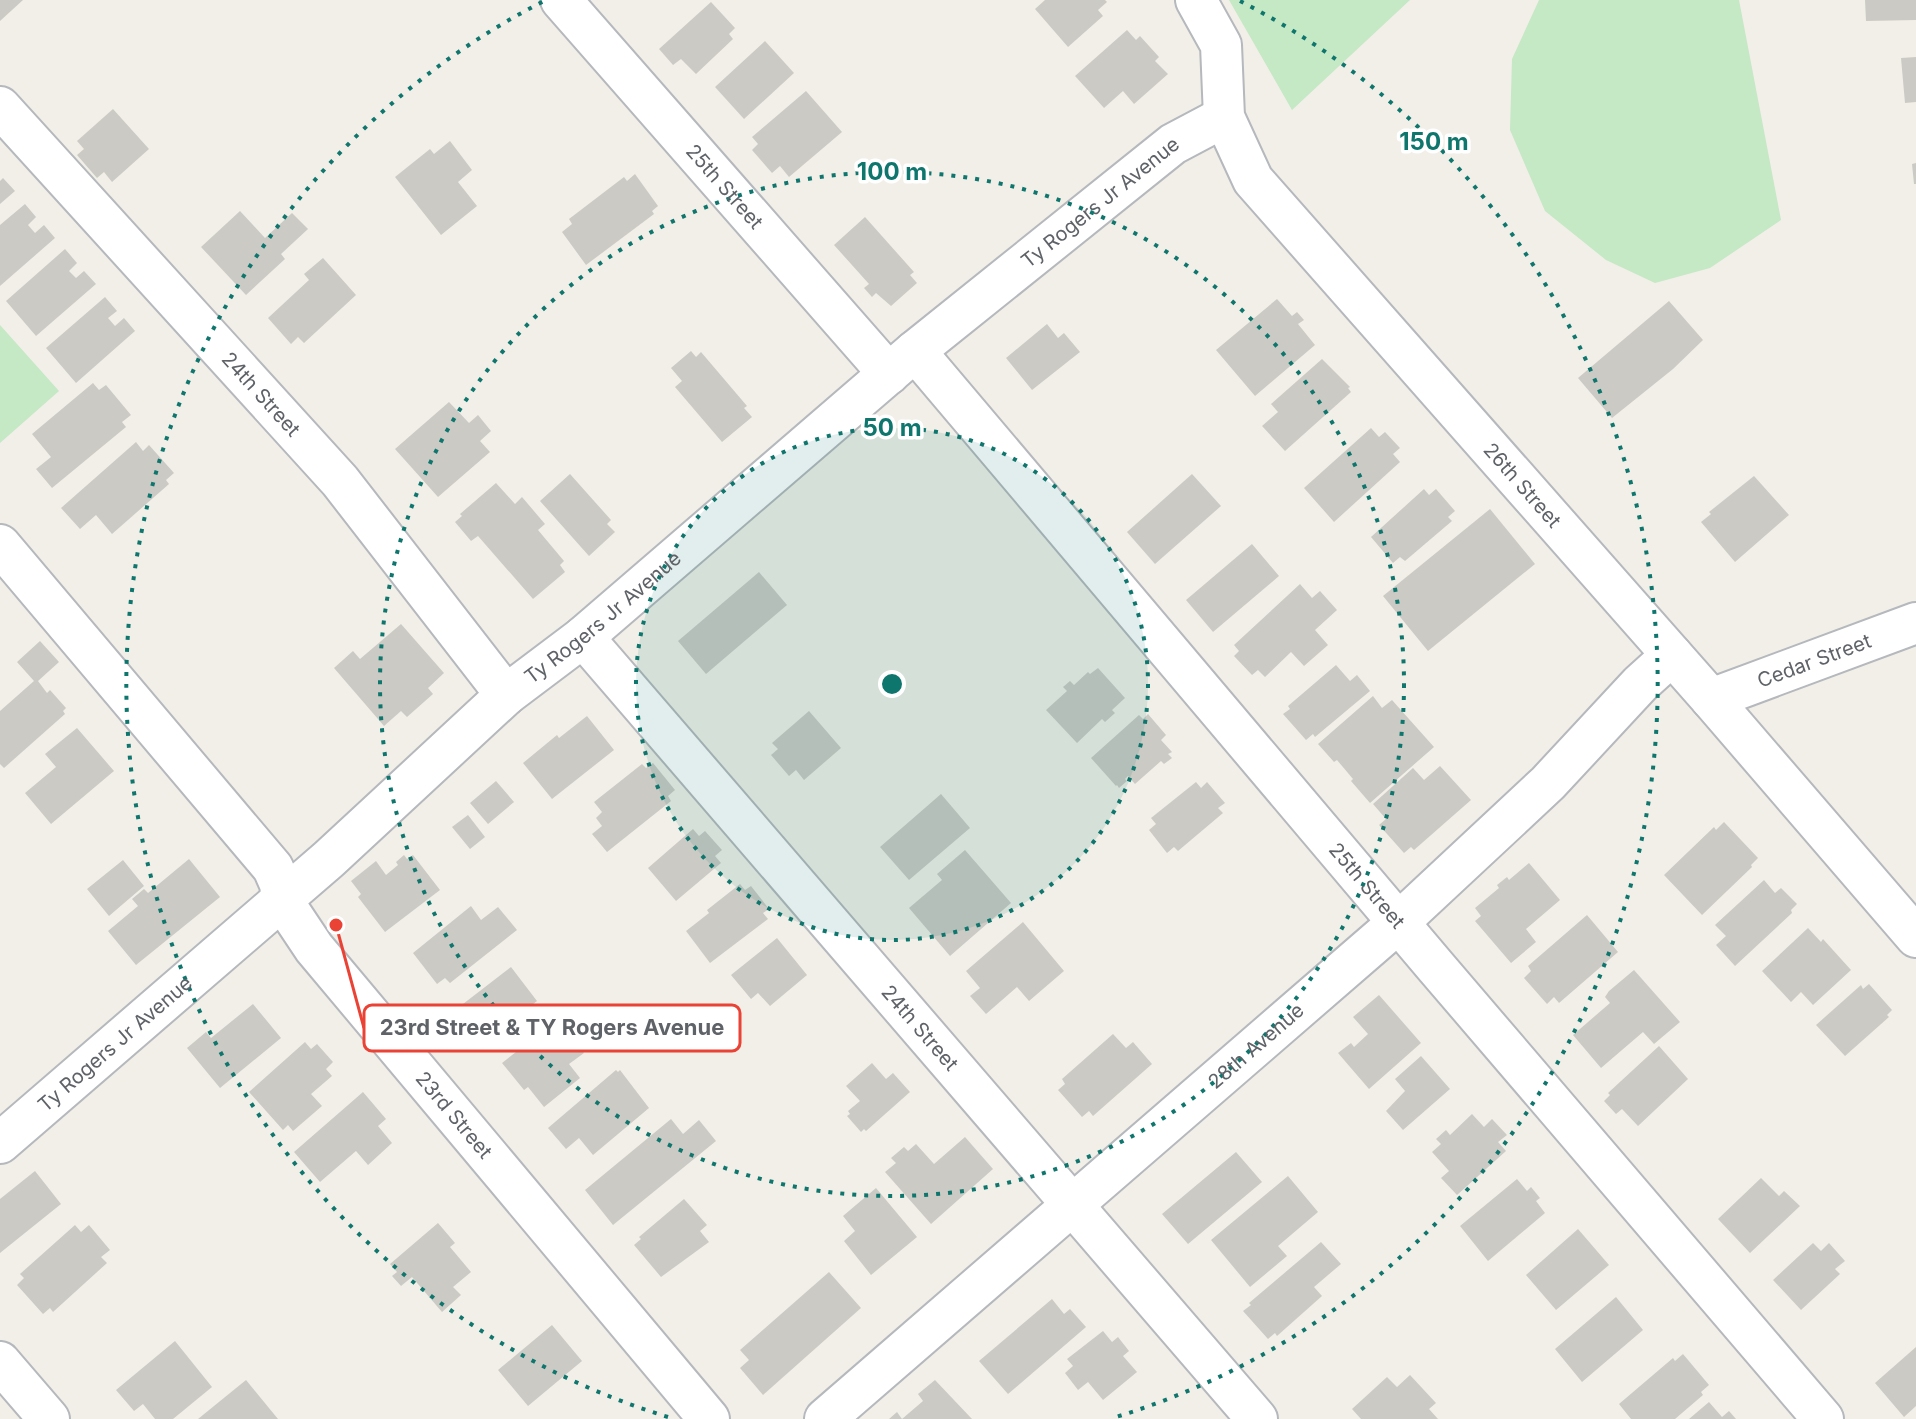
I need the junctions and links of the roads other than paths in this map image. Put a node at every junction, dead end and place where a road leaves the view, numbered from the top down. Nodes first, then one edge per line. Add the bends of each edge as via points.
1 (561, 0) edge
2 (1196, 0) edge
3 (0, 107) edge
4 (1224, 117) junction
5 (902, 362) junction
6 (0, 545) edge
7 (1916, 623) edge
8 (583, 637) junction
9 (1672, 655) junction
10 (506, 695) junction
11 (1711, 699) junction
12 (282, 900) junction
13 (1399, 922) junction
14 (1916, 937) edge
15 (0, 1143) edge
16 (1072, 1205) junction
17 (0, 1362) edge
18 (49, 1419) edge
19 (709, 1419) edge
20 (825, 1419) edge
21 (1257, 1419) edge
22 (1823, 1419) edge

1 - 5 street, 25th Street
2 - 4 street, 26th Street via 1221,45
3 - 10 street, 24th Street via 340,481
4 - 5 street, Ty Rogers Jr Avenue via 1173,144
4 - 9 street, 26th Street via 1253,180
5 - 8 street, Ty Rogers Jr Avenue
5 - 13 street, 25th Street
6 - 12 street, 23rd Street via 273,868
7 - 11 street, Cedar Street
8 - 10 street, Ty Rogers Jr Avenue
8 - 16 street, 24th Street
9 - 11 street, 26th Street
9 - 13 street, 28th Avenue via 1548,783
10 - 12 street, Ty Rogers Jr Avenue
11 - 14 street, 26th Street
12 - 15 street, Ty Rogers Jr Avenue
12 - 19 street, 23rd Street via 314,948
13 - 16 street, 28th Avenue
13 - 22 street, 25th Street
16 - 20 street, 28th Avenue
16 - 21 street, 24th Street
17 - 18 street

